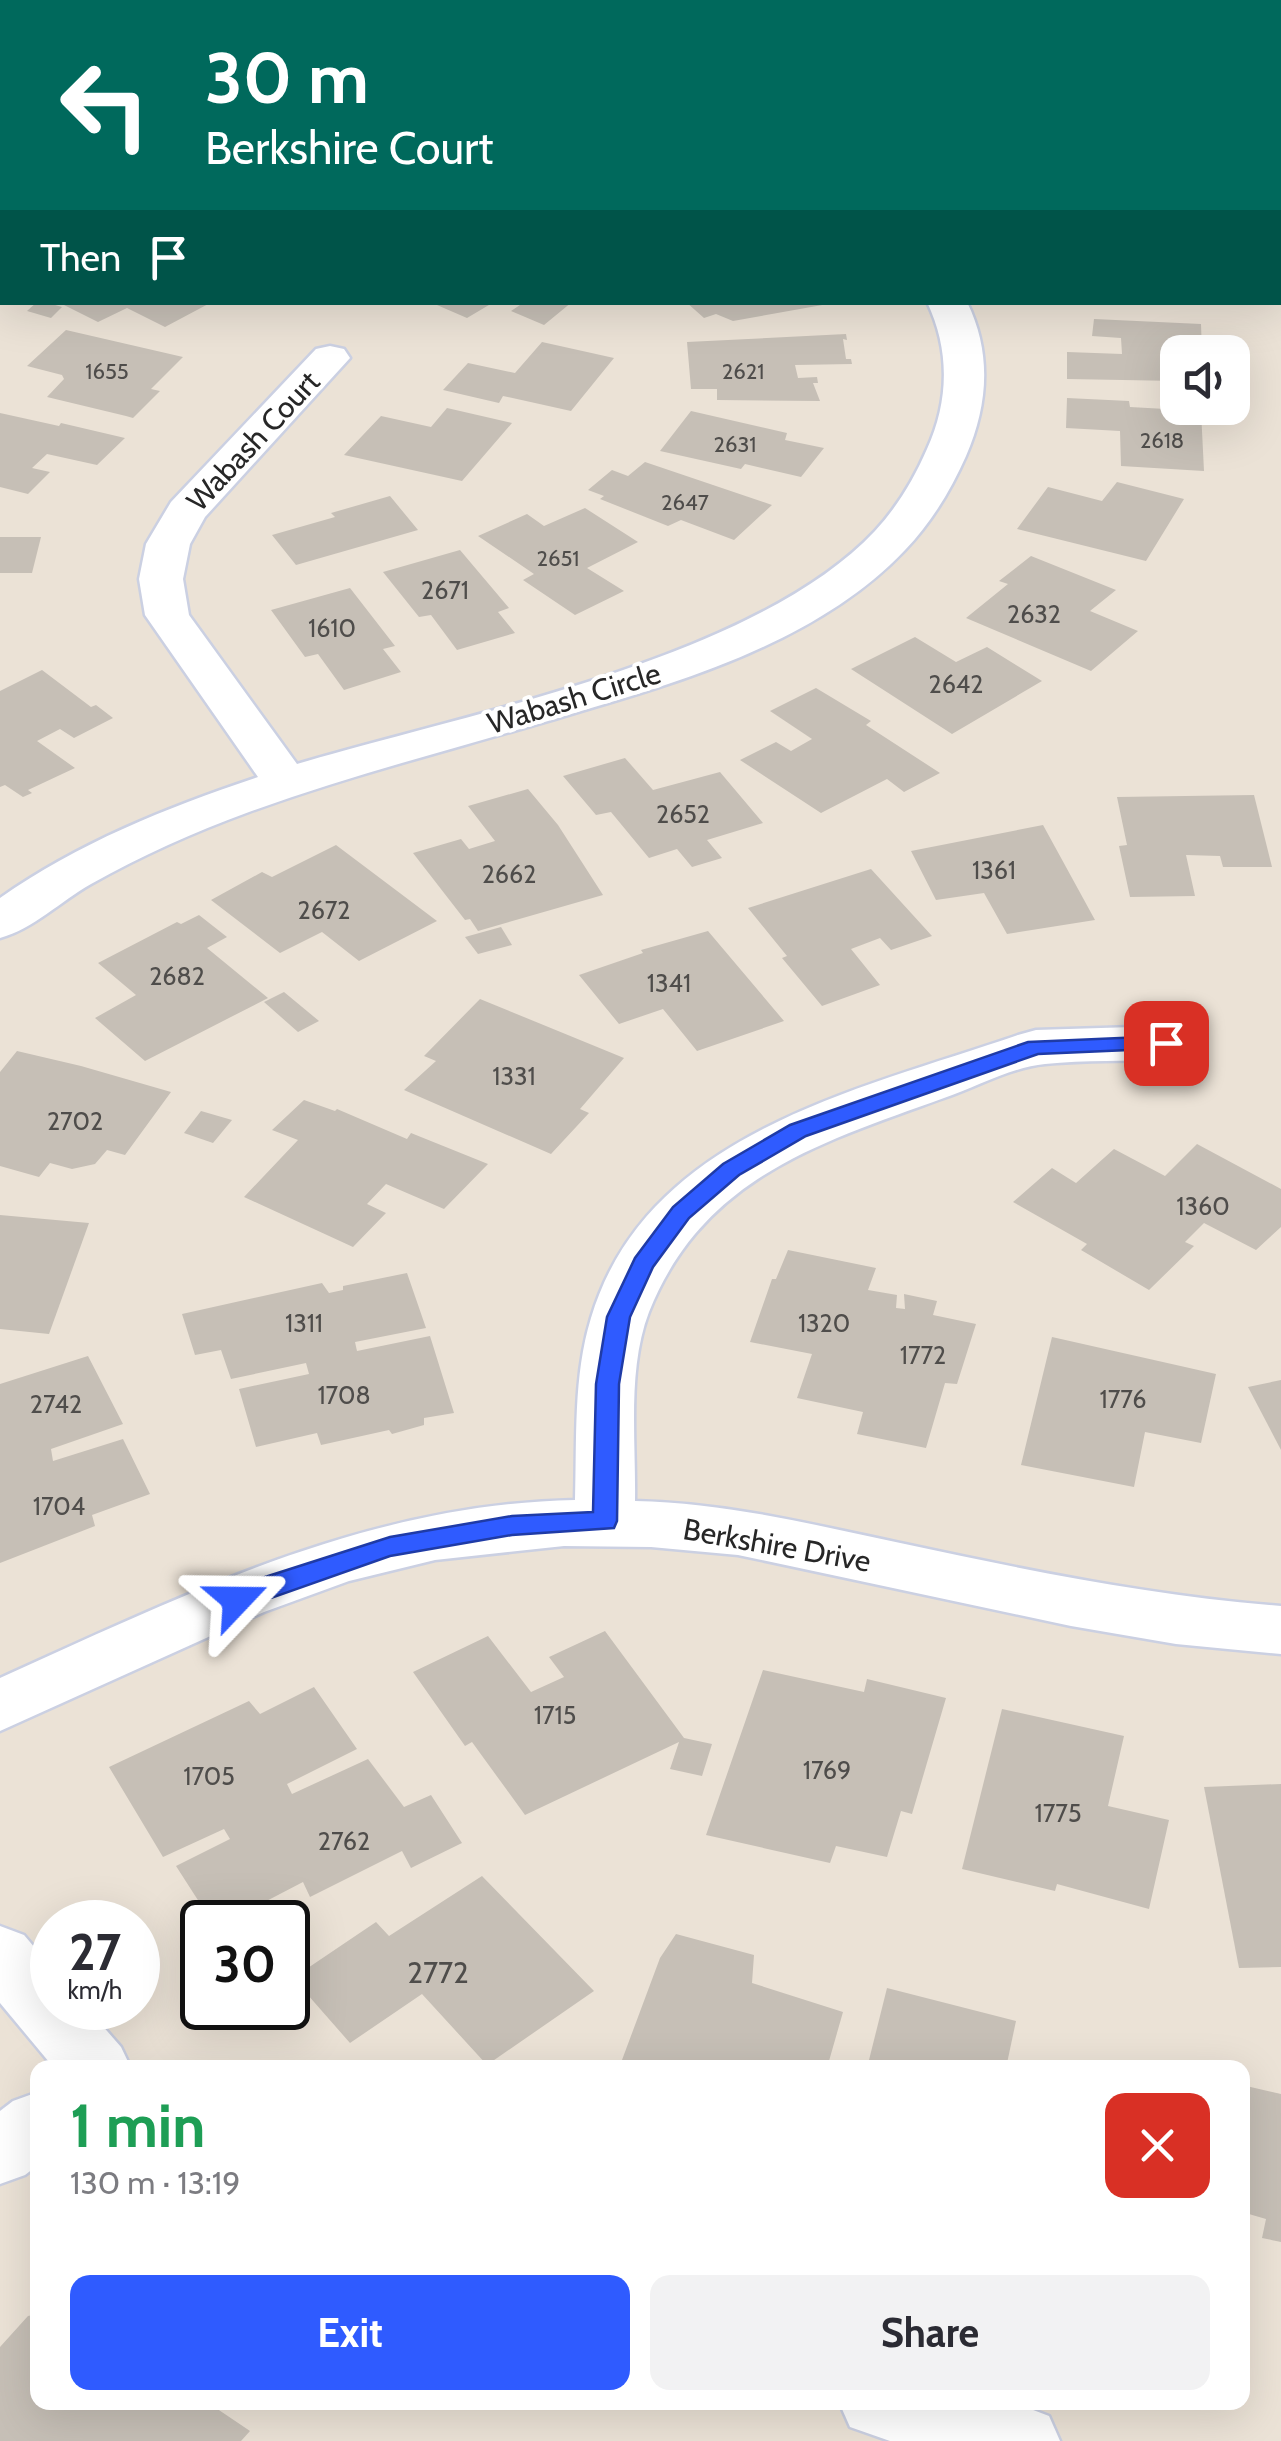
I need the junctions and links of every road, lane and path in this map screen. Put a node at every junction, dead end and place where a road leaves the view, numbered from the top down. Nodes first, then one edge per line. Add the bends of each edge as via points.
1 (948, 305) edge
2 (330, 358) dead end
3 (287, 784) junction
4 (0, 922) edge
5 (1166, 1043) dead end
6 (605, 1521) junction
7 (1281, 1630) edge
8 (0, 1706) edge
9 (0, 1956) edge
10 (90, 2060) edge
11 (30, 2129) edge
12 (0, 2153) edge
13 (906, 2410) edge
14 (1022, 2441) edge

1 - 3 street, Wabash Circle via 965,359 964,409 950,456 921,505 879,550 817,598 665,672
2 - 3 street, Wabash Court via 186,511 168,544 161,579 167,615
3 - 4 street, Wabash Circle via 192,817 99,860
5 - 6 street via 1036,1047 798,1131 731,1170 681,1213 643,1264 619,1317 608,1384
6 - 7 street, Berkshire Drive via 739,1532 1086,1606
6 - 8 street, Berkshire Drive via 512,1526 390,1546 271,1585
9 - 10 street
11 - 12 street
13 - 14 street

